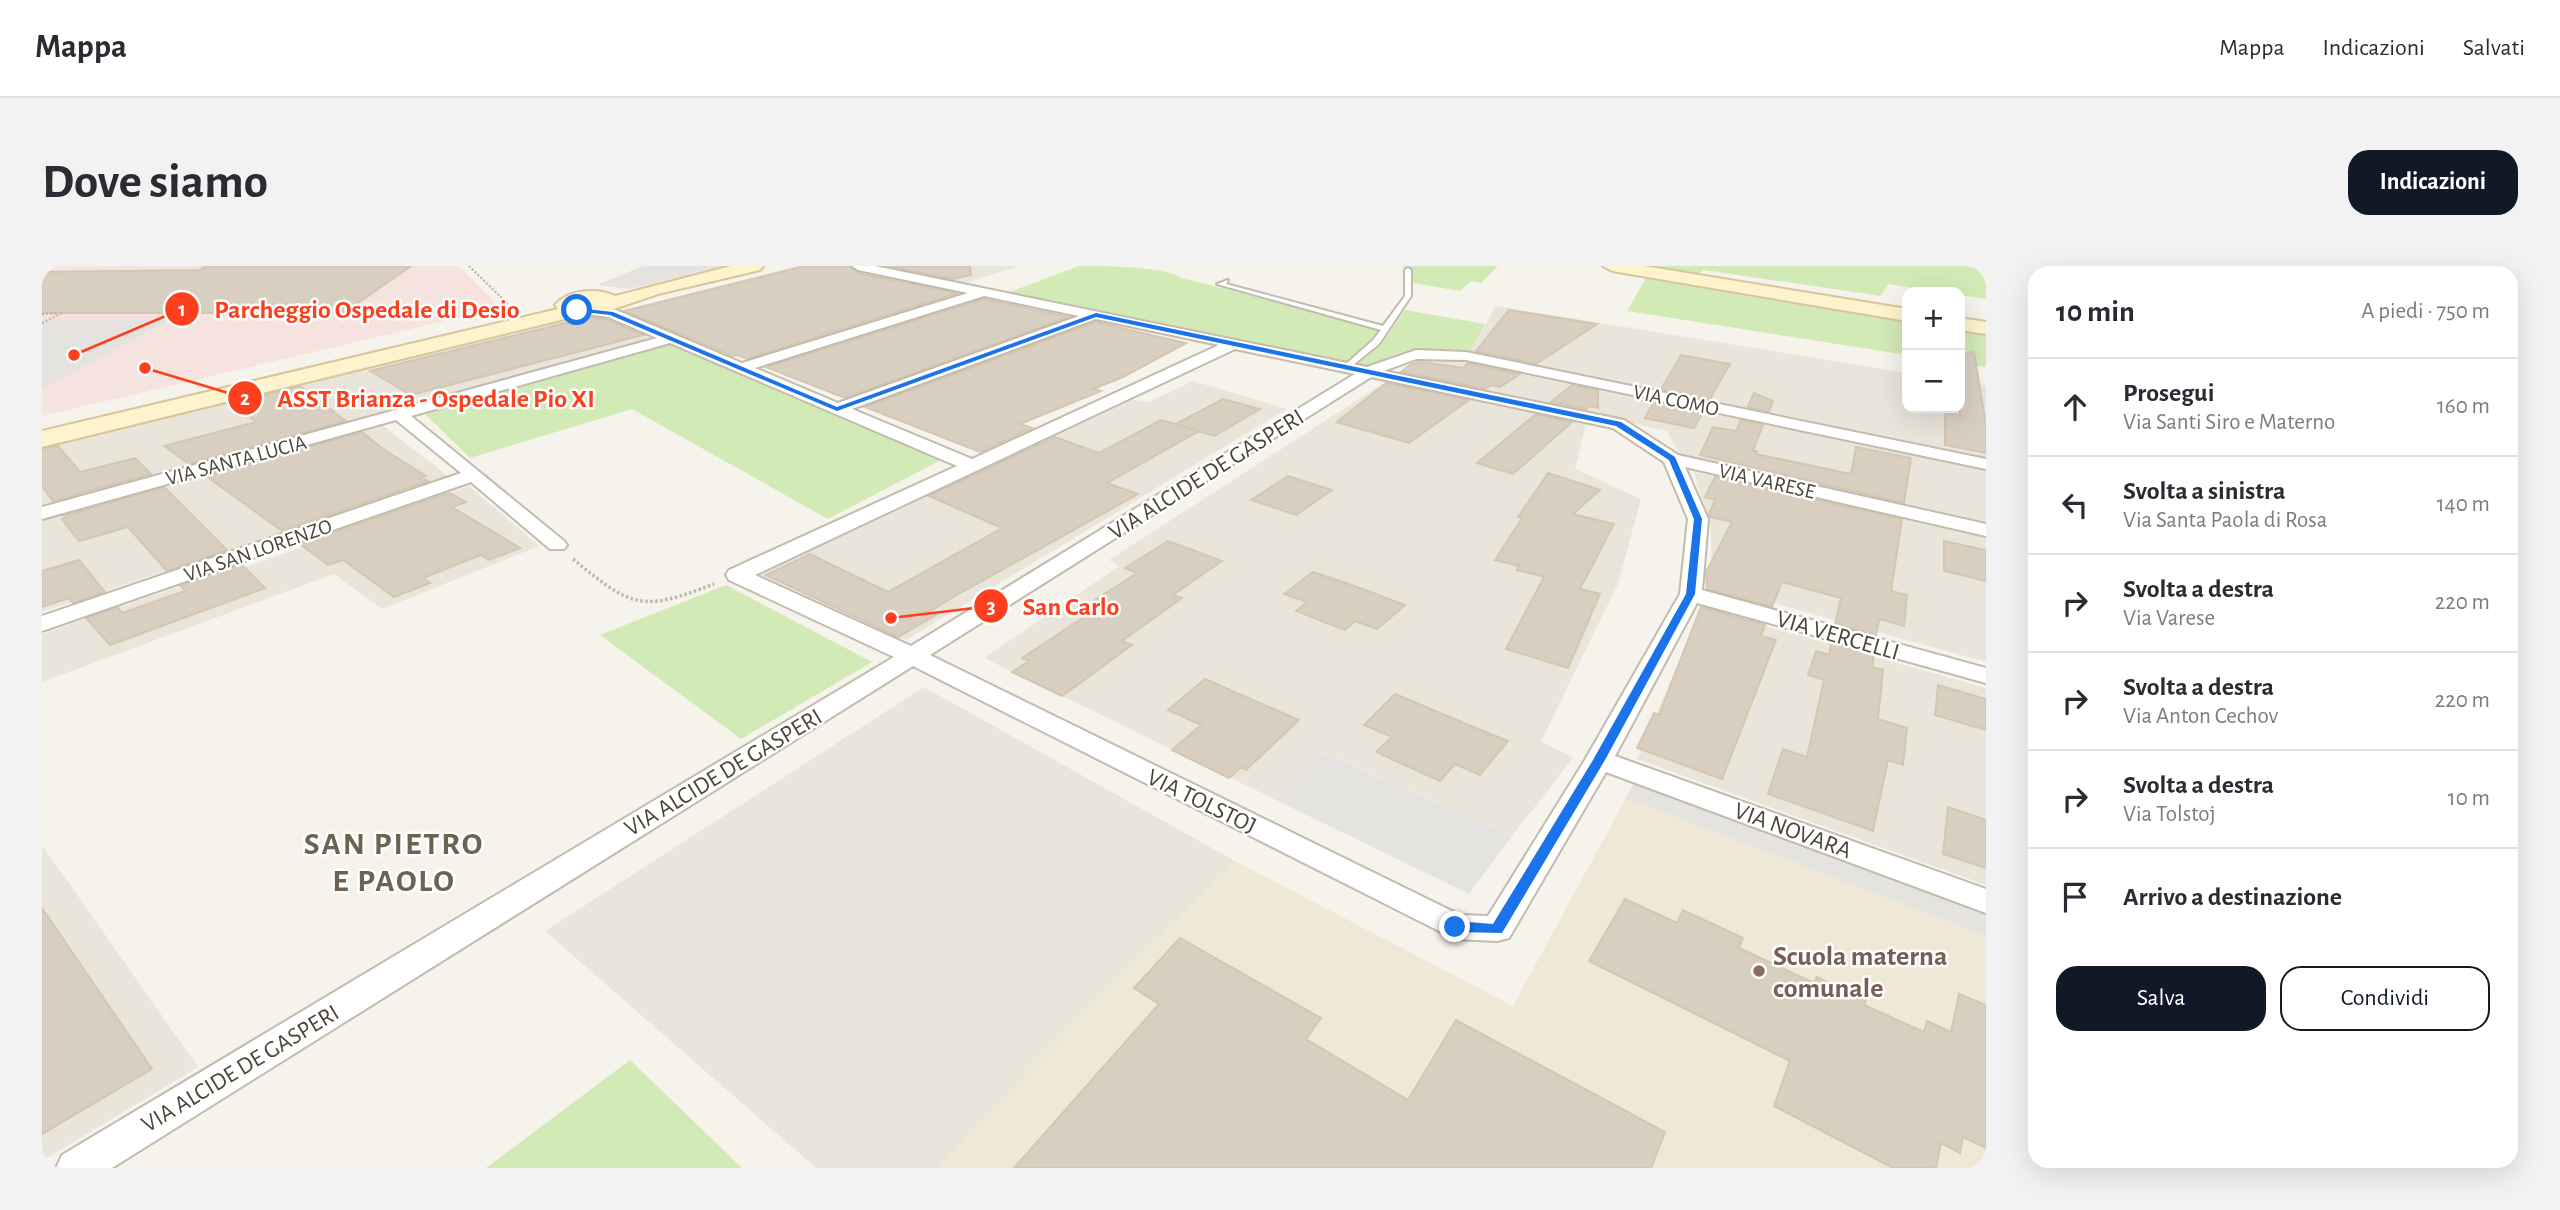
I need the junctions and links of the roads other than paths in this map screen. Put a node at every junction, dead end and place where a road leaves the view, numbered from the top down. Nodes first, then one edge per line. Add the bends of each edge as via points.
1 (754, 266) edge
2 (858, 266) edge
3 (919, 266) edge
4 (1612, 266) edge
5 (1408, 270) dead end
6 (893, 273) junction
7 (1226, 281) dead end
8 (984, 292) junction
9 (594, 306) junction
10 (1902, 314) edge
11 (1096, 315) junction
12 (1965, 325) edge
13 (1986, 328) edge
14 (1385, 329) junction
15 (672, 338) junction
16 (1234, 344) junction
17 (741, 368) junction
18 (1358, 370) junction
19 (837, 409) junction
20 (399, 414) junction
21 (42, 430) edge
22 (42, 439) edge
23 (1672, 459) junction
24 (1986, 464) edge
25 (970, 465) junction
26 (474, 475) junction
27 (42, 513) edge
28 (1986, 530) edge
29 (557, 545) road end
30 (1690, 594) junction
31 (42, 624) edge
32 (912, 656) junction
33 (1986, 676) edge
34 (1599, 760) junction
35 (1986, 901) edge
36 (76, 1168) edge

1 - 9 street
2 - 6 street, VIA VARESE
3 - 6 street
4 - 10 street
5 - 14 lane via 1408,296
6 - 8 street, VIA VARESE
7 - 14 lane via 1220,284
8 - 11 street, VIA VARESE
8 - 17 street
9 - 15 street
9 - 21 street via 522,316
9 - 22 street
11 - 16 street, VIA VARESE
11 - 19 street
12 - 13 street
14 - 18 lane
15 - 17 street
15 - 20 street, VIA SANTA LUCIA
16 - 18 street, VIA VARESE
16 - 25 street
17 - 19 street
18 - 23 street, VIA VARESE via 1618,424
18 - 24 street, VIA COMO via 1407,354 1466,356
18 - 32 street, VIA ALCIDE DE GASPERI
19 - 25 street
20 - 26 street
20 - 27 street, VIA SANTA LUCIA
23 - 28 street, VIA VARESE
23 - 30 street via 1698,519
25 - 32 street, VIA TOLSTOJ via 737,575
26 - 29 street
26 - 31 street, VIA SAN LORENZO
30 - 33 street, VIA VERCELLI
30 - 34 street
32 - 34 street, VIA TOLSTOJ via 1455,927 1497,929
32 - 36 street, VIA ALCIDE DE GASPERI
34 - 35 street, VIA NOVARA

